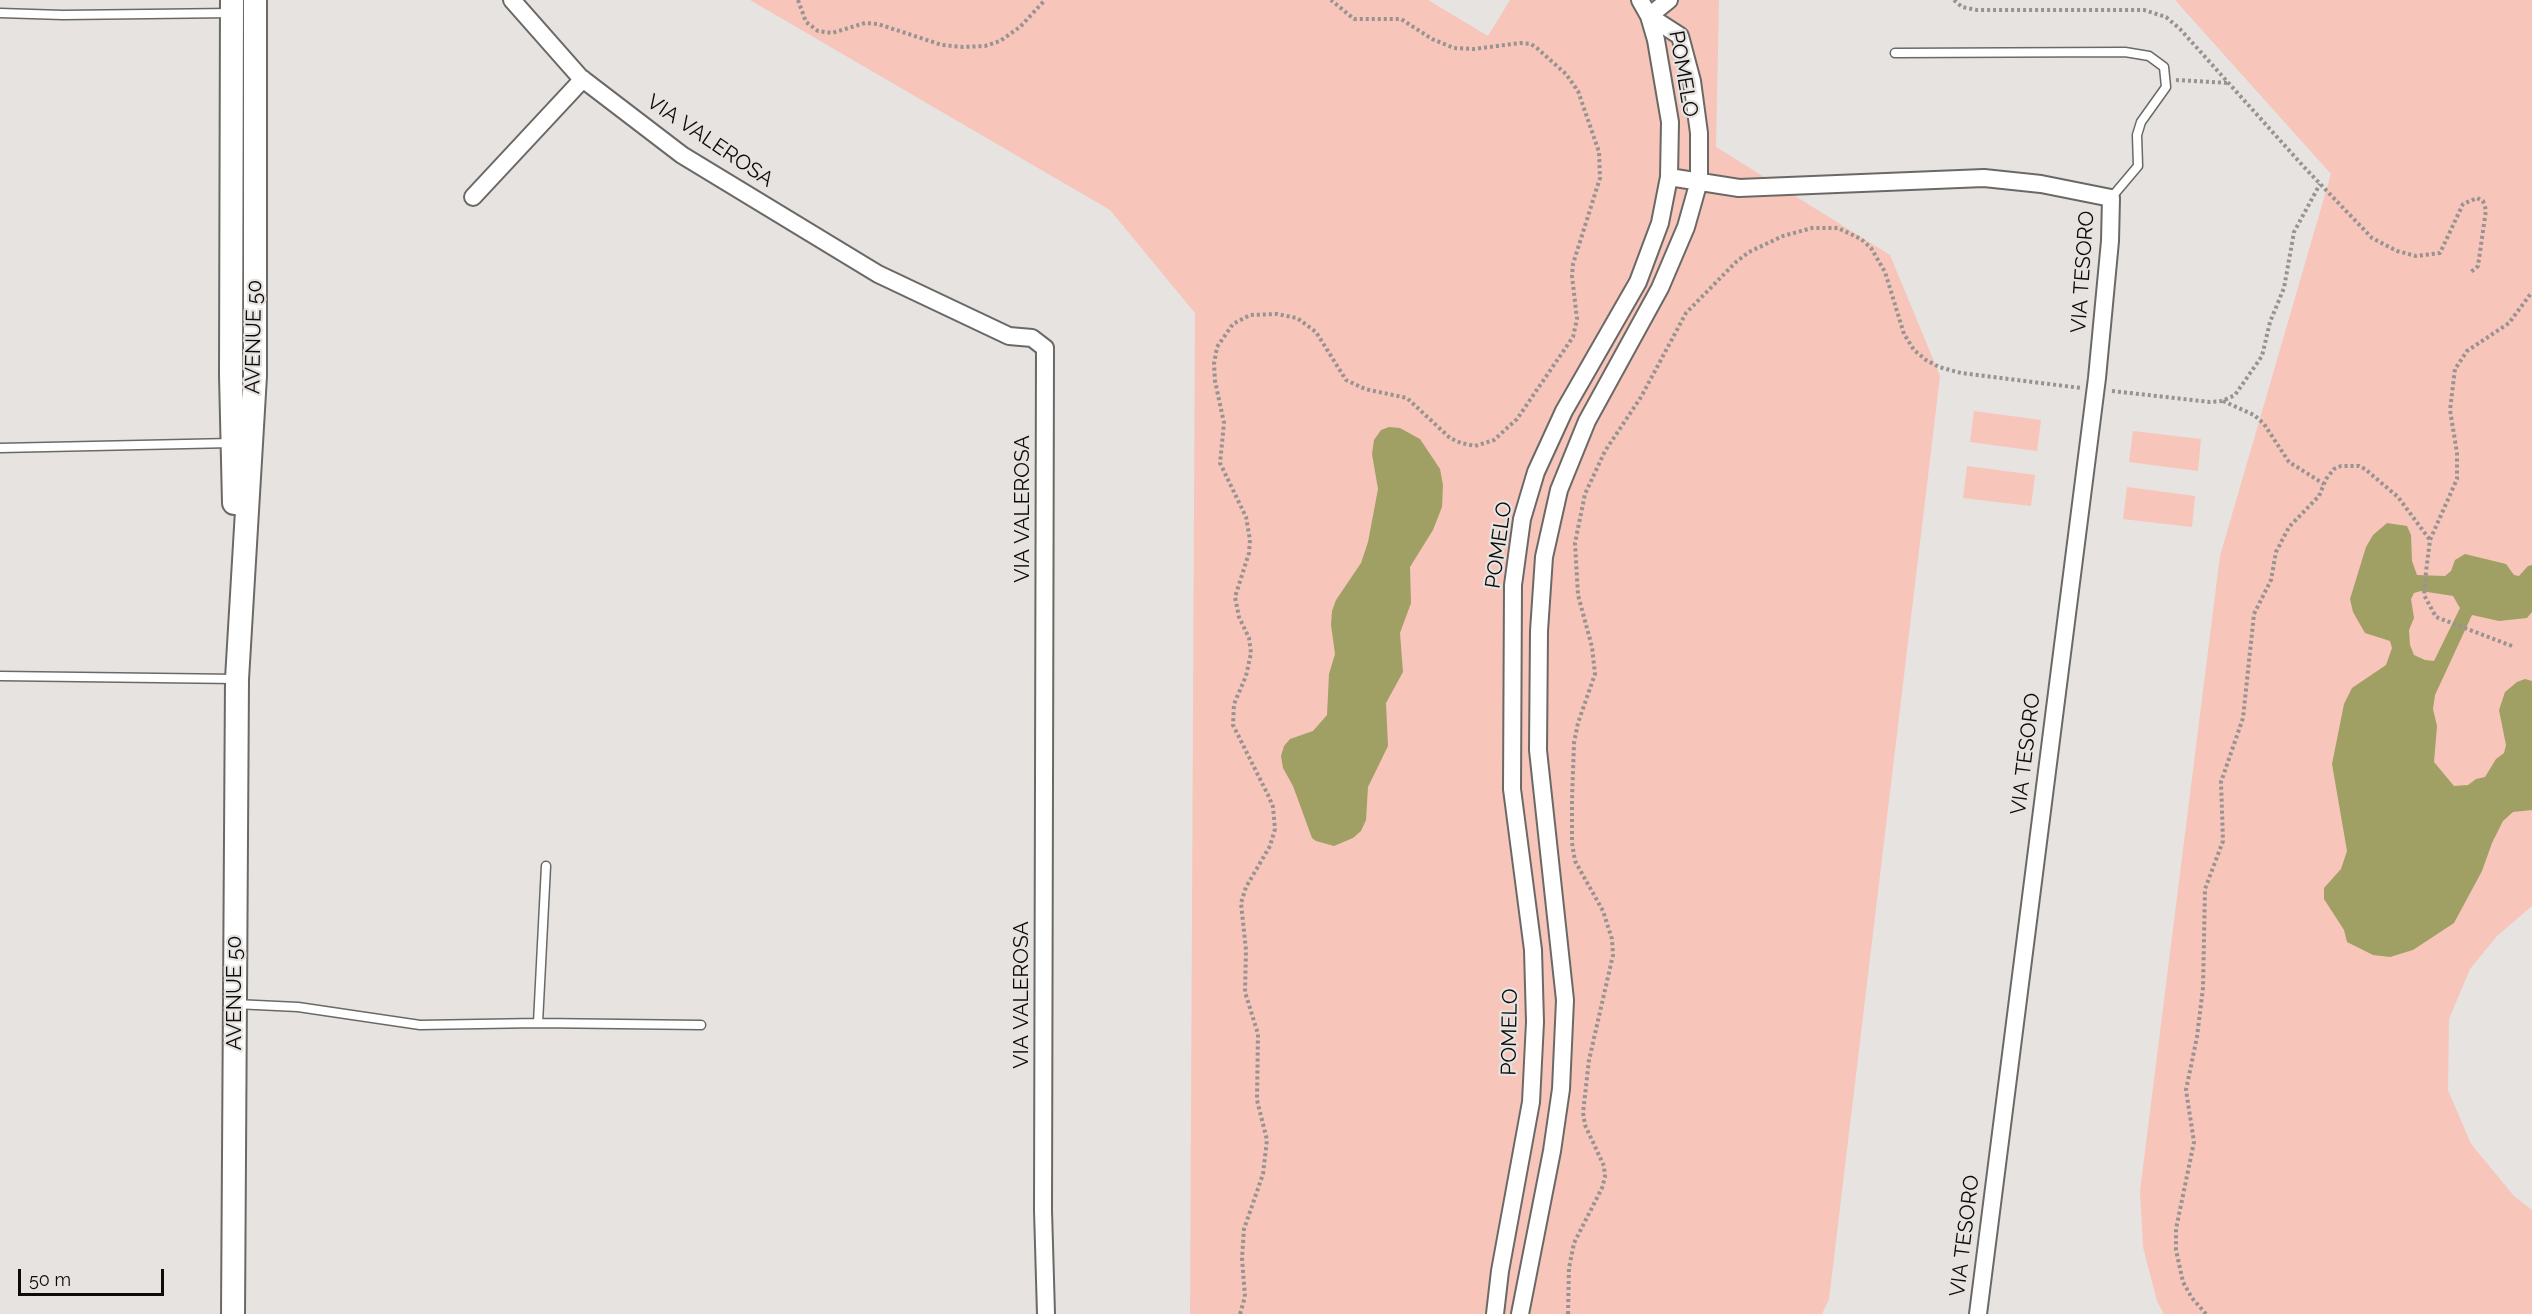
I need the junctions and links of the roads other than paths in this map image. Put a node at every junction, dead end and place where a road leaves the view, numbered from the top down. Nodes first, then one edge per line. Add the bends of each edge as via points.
1 (255, 0) edge
2 (512, 0) edge
3 (1640, 0) edge
4 (1669, 0) edge
5 (232, 7) edge
6 (0, 13) edge
7 (1649, 16) junction
8 (1895, 53) dead end
9 (583, 79) junction
10 (1669, 177) junction
11 (1699, 181) junction
12 (473, 196) dead end
13 (2111, 198) junction
14 (233, 443) junction
15 (0, 448) edge
16 (0, 676) edge
17 (237, 676) junction
18 (546, 866) dead end
19 (235, 1004) junction
20 (538, 1023) junction
21 (700, 1025) dead end
22 (233, 1314) edge
23 (1046, 1314) edge
24 (1495, 1314) edge
25 (1520, 1314) edge
26 (1978, 1314) edge

1 - 17 main road, AVENUE 50 via 255,376
2 - 9 street, VIA VALEROSA
3 - 7 street
4 - 7 street
5 - 6 lane via 63,15
5 - 14 main road, AVENUE 50
7 - 10 street, POMELO via 1670,122
7 - 11 street, POMELO via 1680,36 1692,81 1699,133
8 - 13 lane via 2125,52 2149,56 2164,67 2166,87 2141,122 2137,135 2138,166
9 - 12 street
9 - 23 street, VIA VALEROSA via 682,155 878,274 1009,336 1032,339 1045,348
10 - 11 street
10 - 24 street, POMELO via 1660,223 1638,282 1563,411 1536,472 1522,519 1513,585 1512,789 1533,950 1535,1022 1531,1102
11 - 13 street via 1740,188 1984,178
11 - 25 street, POMELO via 1686,227 1660,288 1587,421 1559,490 1544,557 1538,750 1565,1000 1561,1089
13 - 26 street, VIA TESORO via 2095,390
14 - 15 lane
14 - 17 main road, AVENUE 50
16 - 17 lane
17 - 19 main road, AVENUE 50
18 - 20 lane
19 - 20 lane via 298,1007 420,1025
19 - 22 main road, AVENUE 50
20 - 21 lane

